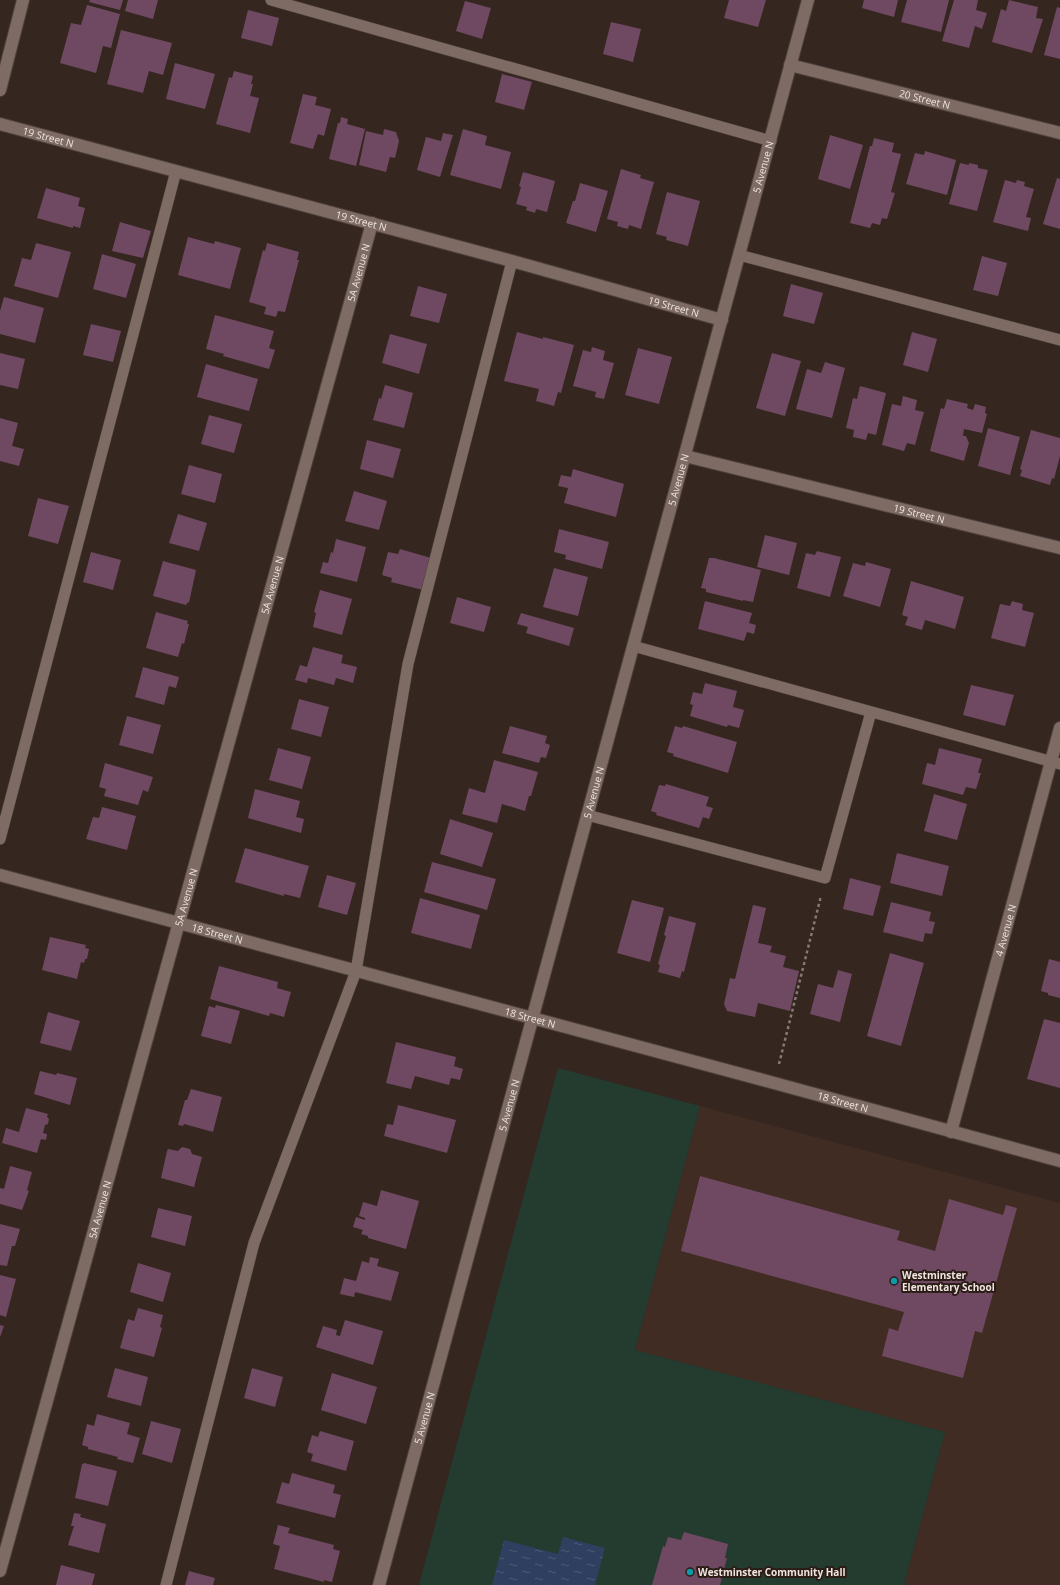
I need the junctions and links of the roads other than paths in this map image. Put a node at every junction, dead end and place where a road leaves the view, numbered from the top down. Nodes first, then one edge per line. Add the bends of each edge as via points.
1 (22, 0) edge
2 (271, 0) edge
3 (808, 0) edge
4 (790, 65) junction
5 (0, 90) edge
6 (0, 124) edge
7 (1060, 133) edge
8 (771, 141) junction
9 (176, 171) junction
10 (372, 223) junction
11 (740, 255) junction
12 (512, 261) junction
13 (722, 320) junction
14 (1060, 340) edge
15 (685, 456) junction
16 (1060, 548) edge
17 (633, 646) junction
18 (871, 712) junction
19 (1060, 728) edge
20 (1055, 763) edge
21 (587, 815) junction
22 (0, 839) edge
23 (0, 876) edge
24 (179, 924) junction
25 (356, 971) junction
26 (533, 1019) junction
27 (951, 1132) junction
28 (1060, 1161) edge
29 (0, 1571) edge
30 (166, 1585) edge
31 (379, 1585) edge

1 - 5 street
2 - 8 lane
3 - 4 street, 5 Avenue N
4 - 7 street, 20 Street N
4 - 8 street, 5 Avenue N
6 - 9 street, 19 Street N
8 - 11 street, 5 Avenue N
9 - 10 street, 19 Street N
9 - 22 lane
10 - 12 street, 19 Street N
10 - 24 street, 5A Avenue N
11 - 13 street, 5 Avenue N
11 - 14 lane
12 - 13 street, 19 Street N
12 - 25 lane via 408,664
13 - 15 street, 5 Avenue N
15 - 16 street, 19 Street N
15 - 17 street, 5 Avenue N
17 - 18 lane
17 - 21 street, 5 Avenue N
18 - 20 lane
18 - 21 lane via 825,878
19 - 20 street, 4 Avenue N
20 - 27 street, 4 Avenue N
21 - 26 street, 5 Avenue N
23 - 24 street, 18 Street N
24 - 25 street, 18 Street N
24 - 29 street, 5A Avenue N
25 - 26 street, 18 Street N
25 - 30 lane via 254,1243
26 - 27 street, 18 Street N
26 - 31 street, 5 Avenue N
27 - 28 street, 18 Street N

